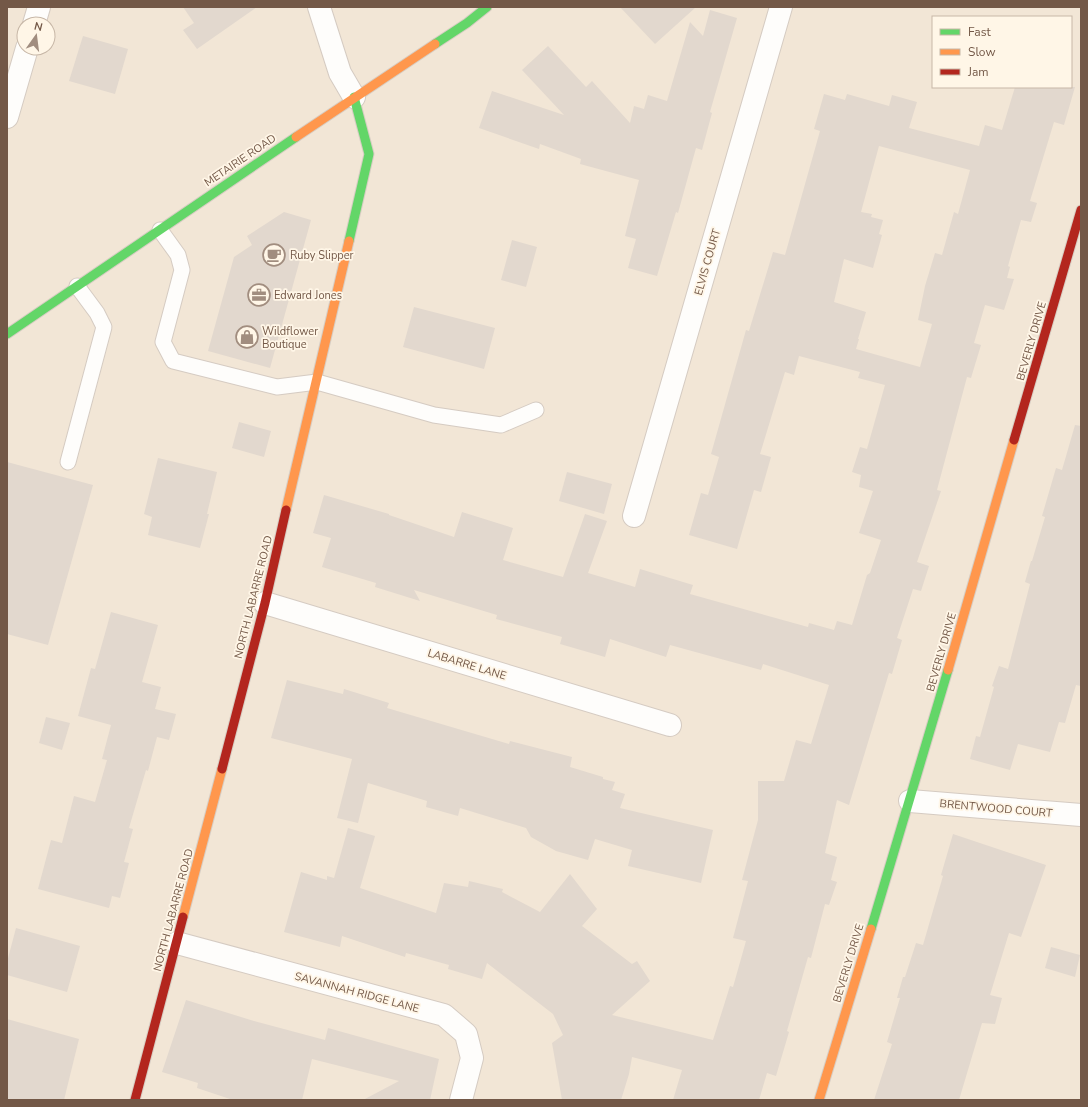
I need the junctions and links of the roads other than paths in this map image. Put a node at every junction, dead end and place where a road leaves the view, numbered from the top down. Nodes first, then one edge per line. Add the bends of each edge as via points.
1 (318, 7) edge
2 (486, 7) edge
3 (781, 7) edge
4 (25, 56) edge
5 (354, 97) junction
6 (7, 117) edge
7 (1081, 210) edge
8 (160, 230) junction
9 (77, 286) junction
10 (7, 334) edge
11 (317, 382) junction
12 (536, 410) dead end
13 (68, 462) dead end
14 (634, 516) dead end
15 (265, 603) junction
16 (670, 725) dead end
17 (910, 801) junction
18 (1081, 815) edge
19 (177, 943) junction
20 (135, 1100) edge
21 (461, 1100) edge
22 (819, 1100) edge

1 - 5 street via 340,73
2 - 5 street, METAIRIE ROAD via 467,24
3 - 14 street, ELVIS COURT
4 - 6 street
5 - 8 street, METAIRIE ROAD
5 - 11 street, NORTH LABARRE ROAD via 370,154
7 - 17 street, BEVERLY DRIVE
8 - 9 street, METAIRIE ROAD
8 - 11 lane via 178,255 182,270 163,342 173,361 277,387
9 - 10 street, METAIRIE ROAD
9 - 13 lane via 104,327
11 - 12 lane via 434,415 501,425
11 - 15 street, NORTH LABARRE ROAD
15 - 16 street, LABARRE LANE
15 - 19 street, NORTH LABARRE ROAD
17 - 18 street, BRENTWOOD COURT
17 - 22 street, BEVERLY DRIVE
19 - 20 street, NORTH LABARRE ROAD
19 - 21 street, SAVANNAH RIDGE LANE via 444,1015 466,1034 472,1058

